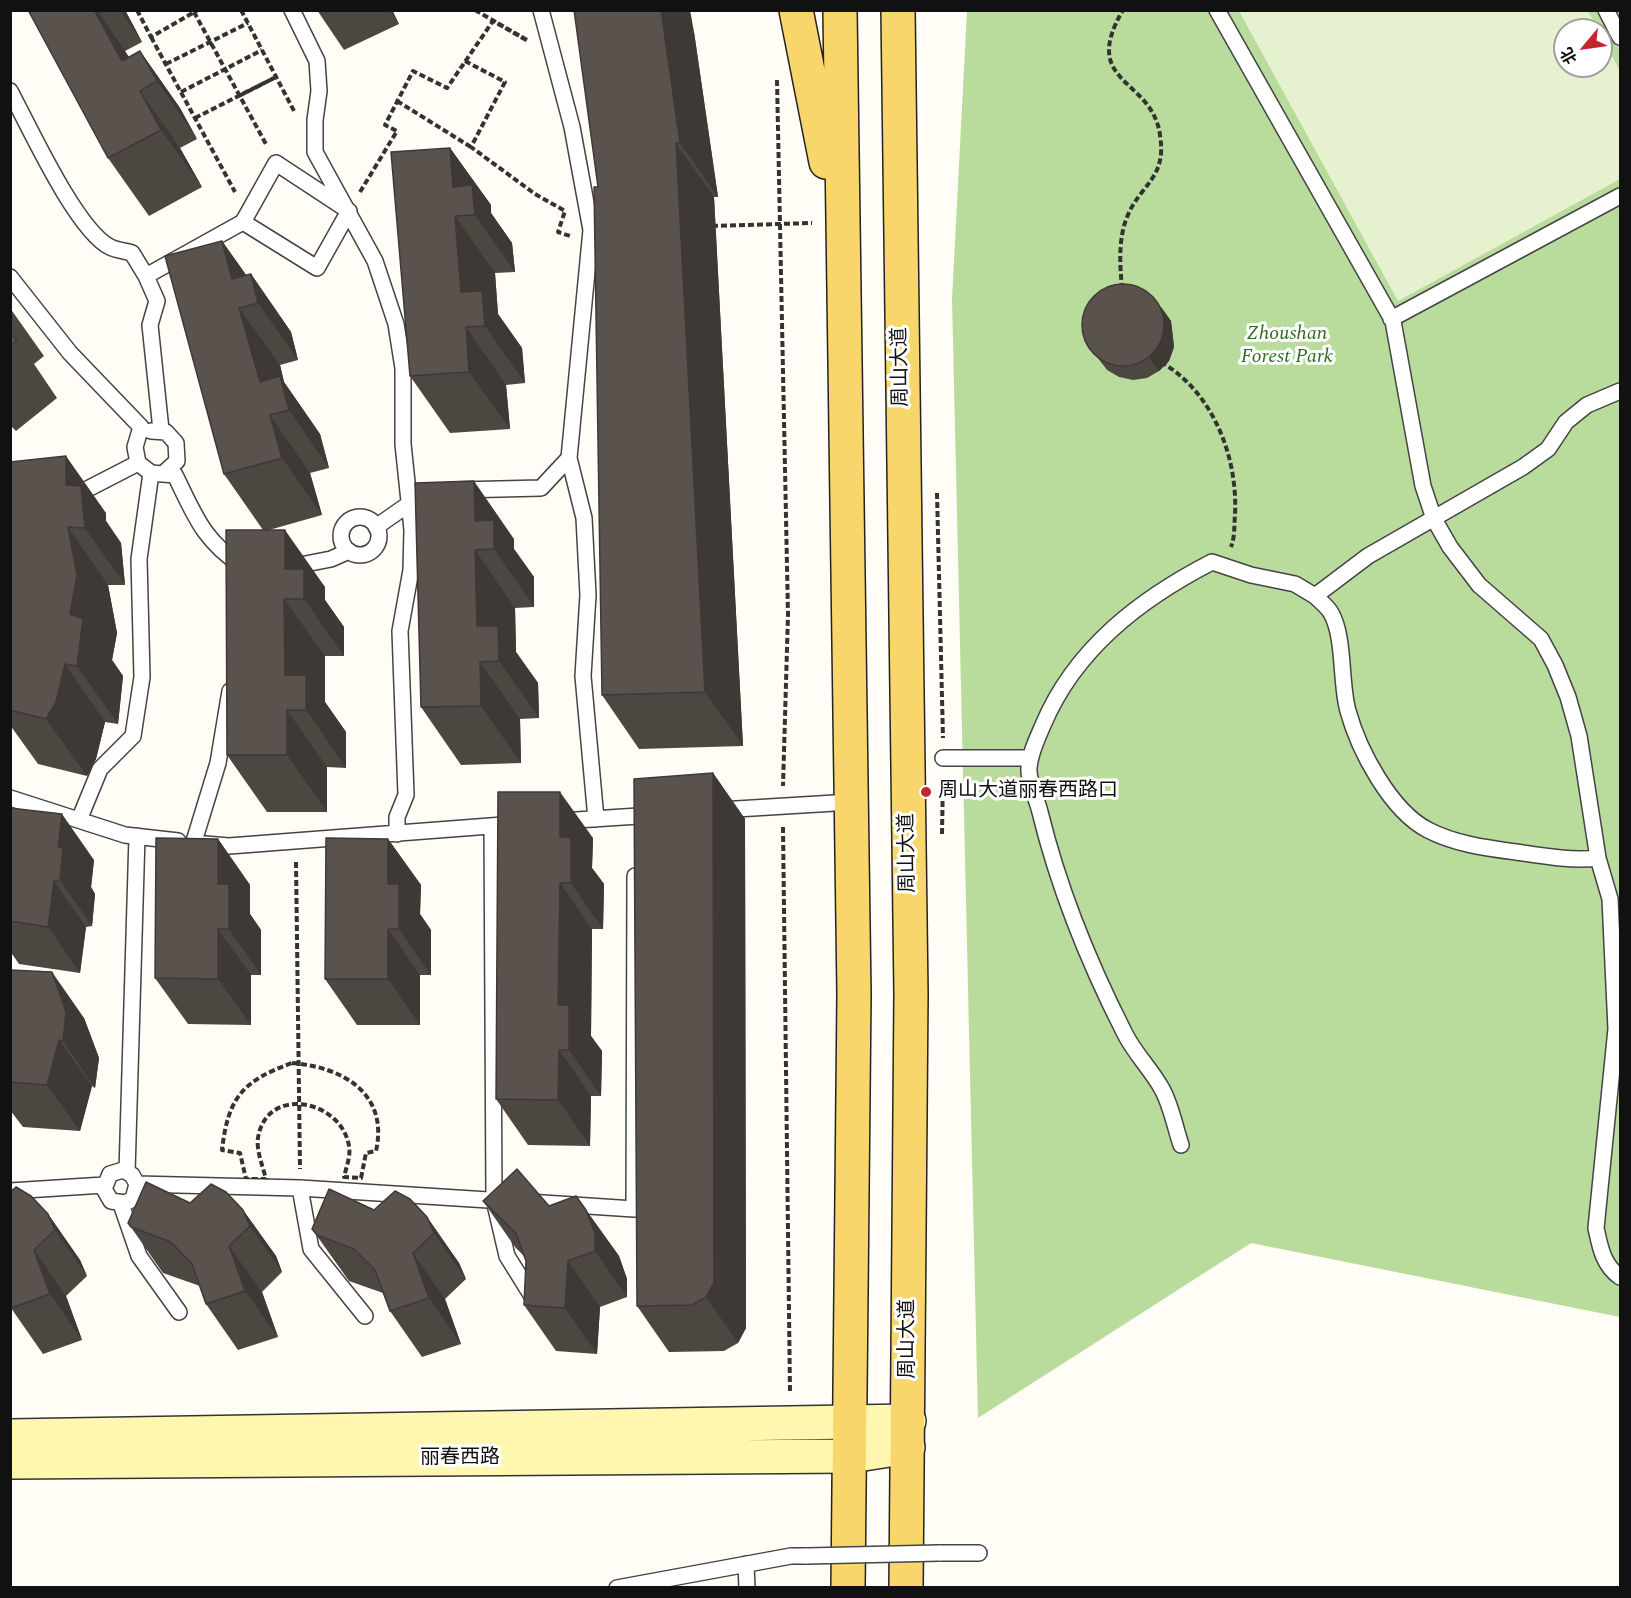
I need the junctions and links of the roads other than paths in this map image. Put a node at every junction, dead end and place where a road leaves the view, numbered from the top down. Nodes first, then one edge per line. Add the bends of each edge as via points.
1 (292, 10) edge
2 (542, 10) edge
3 (796, 10) edge
4 (840, 10) edge
5 (898, 10) edge
6 (1217, 10) edge
7 (1606, 10) edge
8 (1620, 37) edge
9 (10, 91) edge
10 (1620, 196) edge
11 (349, 211) junction
12 (245, 218) junction
13 (841, 232) junction
14 (146, 276) junction
15 (10, 277) edge
16 (1391, 318) junction
17 (1620, 391) edge
18 (149, 432) junction
19 (569, 458) junction
20 (138, 463) junction
21 (166, 471) junction
22 (408, 503) junction
23 (53, 506) edge
24 (1434, 519) junction
25 (376, 527) junction
26 (349, 551) junction
27 (275, 568) edge
28 (259, 570) edge
29 (1315, 597) junction
30 (232, 672) edge
31 (943, 758) dead end
32 (1030, 758) junction
33 (10, 798) edge
34 (851, 802) junction
35 (703, 812) edge
36 (669, 814) edge
37 (596, 819) junction
38 (79, 820) junction
39 (492, 826) junction
40 (397, 834) junction
41 (137, 836) junction
42 (193, 845) junction
43 (1598, 858) junction
44 (635, 864) edge
45 (1181, 1144) dead end
46 (132, 1178) junction
47 (104, 1185) junction
48 (300, 1188) junction
49 (10, 1191) edge
50 (494, 1200) junction
51 (121, 1204) junction
52 (1620, 1277) edge
53 (535, 1301) edge
54 (179, 1312) edge
55 (365, 1316) edge
56 (851, 1420) junction
57 (909, 1434) junction
58 (10, 1436) edge
59 (850, 1456) junction
60 (10, 1462) edge
61 (979, 1553) dead end
62 (746, 1564) junction
63 (617, 1587) edge
64 (747, 1587) edge
65 (848, 1587) edge
66 (906, 1587) edge

1 - 11 lane via 317,61 315,152
2 - 19 lane via 572,127 591,230
3 - 13 main road
4 - 13 main road
5 - 57 main road, 周山大道 via 911,994
6 - 16 lane
7 - 8 lane
9 - 14 lane via 51,171 85,223 108,246 132,253
10 - 16 lane
11 - 12 lane via 276,163
11 - 12 lane via 318,268
11 - 22 lane via 375,261 396,324 403,368
12 - 14 lane
13 - 34 main road
14 - 18 lane via 157,301 150,325
15 - 18 lane via 70,353
16 - 24 lane
17 - 24 lane via 1587,405 1531,461
18 - 20 lane via 135,447
18 - 21 lane via 170,435 176,443 178,456
19 - 22 lane via 541,488 436,493
19 - 37 lane via 584,518 588,595 583,676
20 - 21 lane
20 - 23 lane
21 - 28 lane via 204,534 242,571
21 - 38 lane via 139,559 142,677 133,736 100,769
22 - 25 lane
22 - 40 lane via 411,570 400,632 406,795 397,817
24 - 29 lane via 1368,556
24 - 43 lane via 1479,585 1541,639 1555,665 1579,736
25 - 26 lane via 379,538 372,550 360,555
25 - 26 lane via 370,519 362,517 346,523 341,538
26 - 27 lane via 331,559
29 - 32 lane via 1295,584 1212,562 1183,577 1114,625 1078,663 1052,704
29 - 43 lane via 1331,613 1340,645 1348,711 1361,746 1405,813 1426,829 1453,840 1538,855
30 - 42 lane via 218,763
31 - 32 lane
32 - 45 lane via 1028,771 1067,907 1129,1043 1162,1089
33 - 38 lane
34 - 35 lane
34 - 56 main road
36 - 37 lane via 635,822
37 - 39 lane
38 - 41 lane
39 - 40 lane
39 - 50 lane
40 - 42 lane
41 - 42 lane
41 - 46 lane
43 - 52 lane via 1610,899 1616,1029 1596,1228 1600,1251 1612,1272
44 - 50 lane via 634,1209
46 - 47 lane via 114,1172
46 - 48 lane
46 - 51 lane via 133,1199
47 - 49 lane
47 - 51 lane via 107,1198
48 - 50 lane
48 - 55 lane via 311,1250
50 - 53 lane via 507,1256
51 - 54 lane via 139,1256
56 - 57 main road, 丽春西路
56 - 58 main road, 丽春西路
56 - 59 main road
57 - 59 main road, 丽春西路
57 - 66 main road, 周山大道
59 - 60 main road, 丽春西路
59 - 65 main road
61 - 62 lane, bridge via 807,1556
62 - 63 lane
62 - 64 lane

